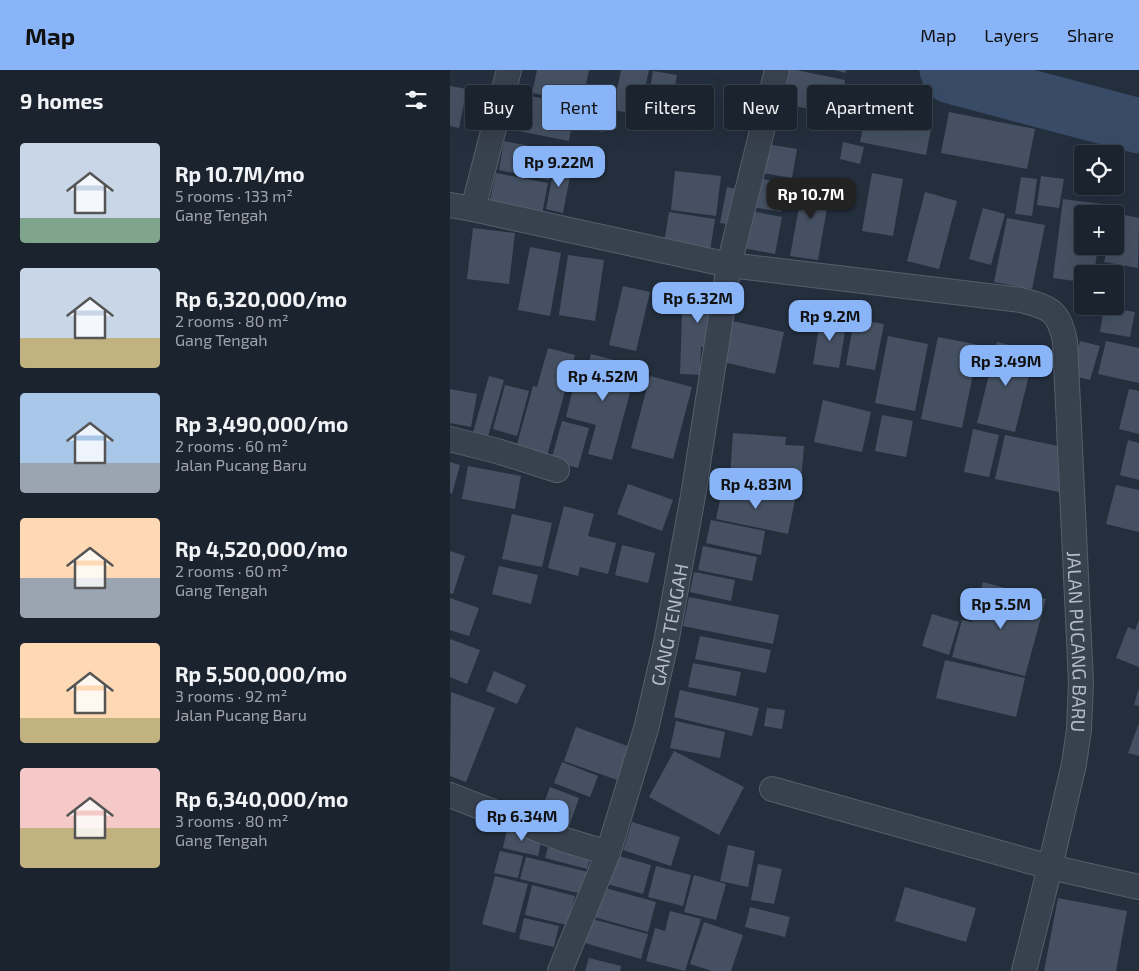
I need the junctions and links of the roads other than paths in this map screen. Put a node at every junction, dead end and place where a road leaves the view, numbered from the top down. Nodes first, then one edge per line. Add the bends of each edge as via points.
1 (509, 70) edge
2 (777, 70) edge
3 (461, 207) edge
4 (729, 265) junction
5 (450, 439) edge
6 (557, 470) dead end
7 (772, 789) dead end
8 (450, 795) edge
9 (608, 853) junction
10 (1050, 867) junction
11 (1139, 888) edge
12 (560, 971) edge
13 (1024, 971) edge

1 - 3 street
2 - 4 street, GANG TENGAH
3 - 4 street
4 - 9 street, GANG TENGAH via 666,643 646,729
4 - 10 street, JALAN PUCANG BARU via 1021,300 1041,305 1061,323 1065,341 1081,683 1074,764
5 - 6 street
7 - 10 street
8 - 9 street via 565,840
9 - 12 street, GANG TENGAH
10 - 11 street
10 - 13 street, JALAN PUCANG BARU

